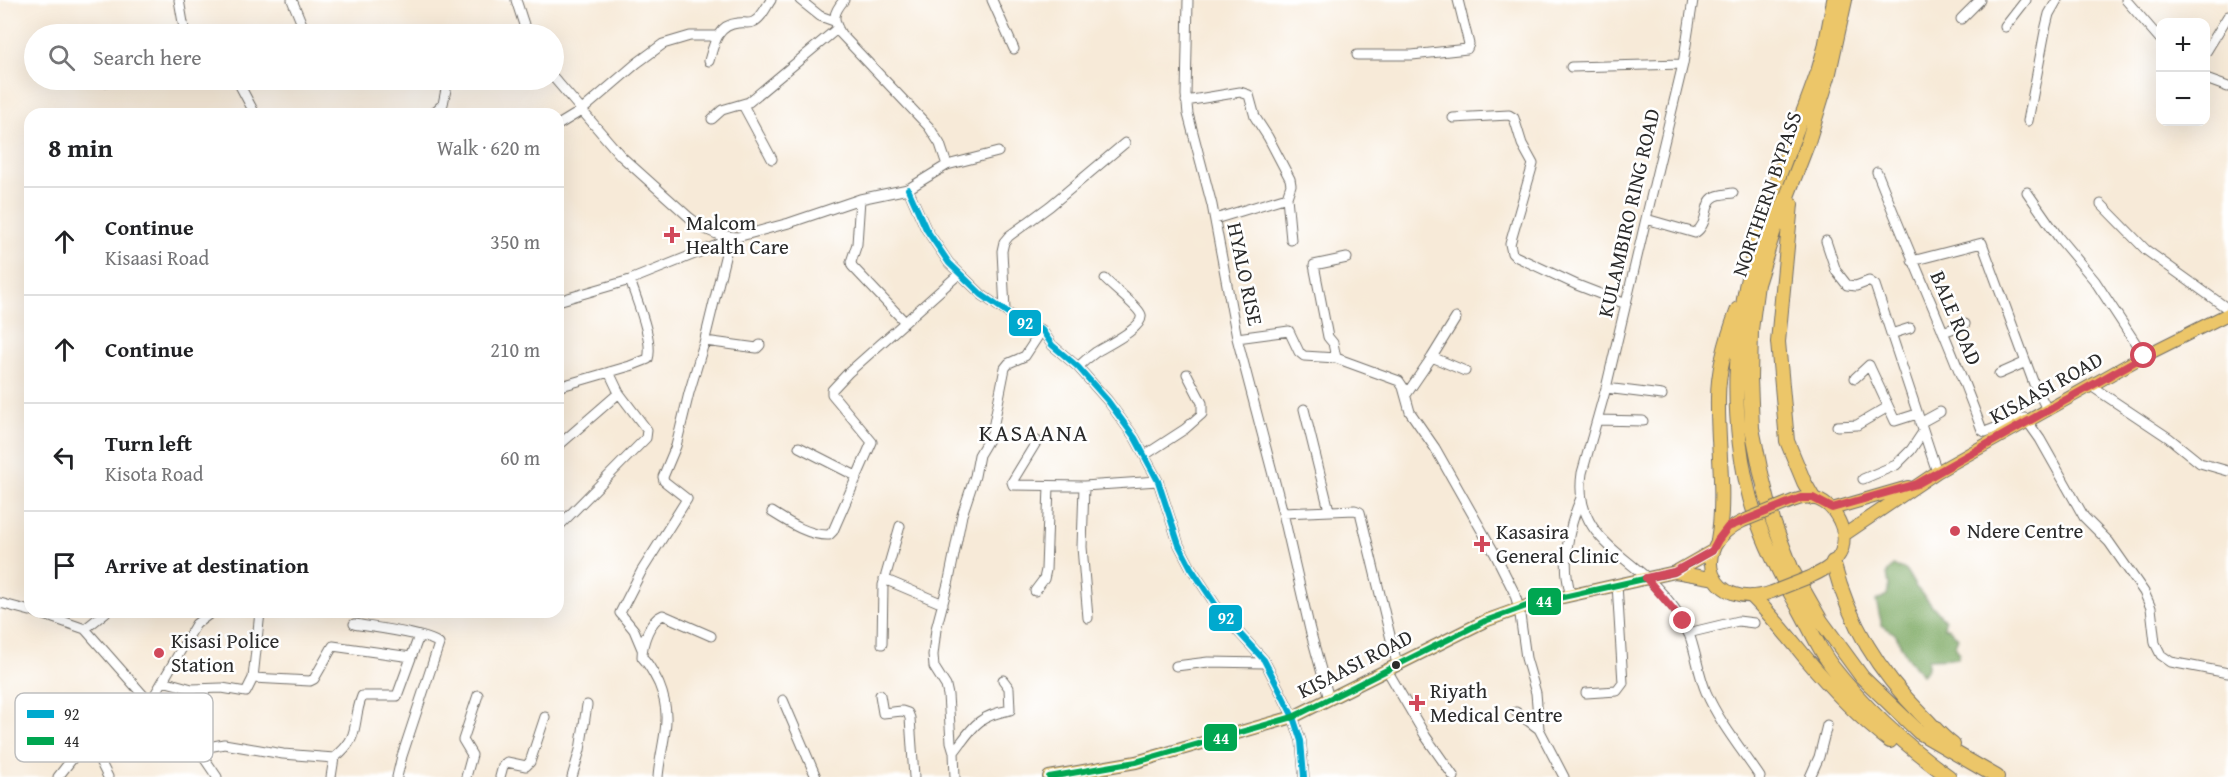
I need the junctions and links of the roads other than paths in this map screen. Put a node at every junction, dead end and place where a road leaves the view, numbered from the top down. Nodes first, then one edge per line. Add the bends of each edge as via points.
1 (179, 0) edge
2 (292, 0) edge
3 (516, 0) edge
4 (771, 0) edge
5 (800, 0) edge
6 (844, 0) edge
7 (992, 0) edge
8 (1188, 0) edge
9 (1458, 0) edge
10 (1693, 0) edge
11 (1834, 0) edge
12 (1845, 0) edge
13 (1980, 0) edge
14 (2026, 0) edge
15 (2057, 0) edge
16 (2126, 0) edge
17 (2228, 16) edge
18 (1961, 19) dead end
19 (183, 24) edge
20 (302, 24) edge
21 (524, 24) edge
22 (836, 25) junction
23 (2006, 27) dead end
24 (2156, 34) edge
25 (717, 36) junction
26 (2210, 44) edge
27 (1014, 49) dead end
28 (1357, 55) dead end
29 (709, 61) dead end
30 (1683, 64) junction
31 (1571, 67) dead end
32 (2210, 81) edge
33 (2228, 87) edge
34 (242, 90) edge
35 (446, 90) edge
36 (564, 90) edge
37 (1186, 100) junction
38 (743, 105) junction
39 (252, 108) edge
40 (439, 108) edge
41 (581, 111) junction
42 (1453, 118) dead end
43 (712, 119) dead end
44 (564, 121) edge
45 (2028, 121) dead end
46 (1125, 143) dead end
47 (998, 152) dead end
48 (772, 159) dead end
49 (947, 165) junction
50 (1877, 171) dead end
51 (1796, 173) junction
52 (908, 189) junction
53 (2027, 192) dead end
54 (1733, 193) dead end
55 (1287, 197) junction
56 (860, 199) junction
57 (2101, 204) dead end
58 (1215, 219) junction
59 (1646, 219) junction
60 (733, 239) junction
61 (1291, 240) dead end
62 (1826, 241) dead end
63 (1347, 258) dead end
64 (1912, 261) junction
65 (959, 274) junction
66 (1105, 279) dead end
67 (630, 280) junction
68 (1746, 288) junction
69 (564, 299) edge
70 (1626, 304) junction
71 (1005, 310) junction
72 (2228, 311) edge
73 (1456, 318) dead end
74 (905, 322) junction
75 (1965, 324) dead end
76 (1910, 328) dead end
77 (1042, 330) junction
78 (1943, 332) junction
79 (1891, 334) junction
80 (1236, 338) junction
81 (705, 341) junction
82 (760, 345) dead end
83 (2144, 356) junction
84 (1432, 357) junction
85 (1336, 358) junction
86 (2026, 362) junction
87 (1078, 367) junction
88 (1465, 371) dead end
89 (609, 372) junction
90 (1187, 374) dead end
91 (1999, 374) dead end
92 (1855, 378) dead end
93 (564, 385) edge
94 (2091, 386) junction
95 (1606, 388) junction
96 (620, 393) junction
97 (1406, 395) junction
98 (1662, 395) dead end
99 (1888, 407) junction
100 (1304, 409) dead end
101 (2048, 411) junction
102 (1940, 412) dead end
103 (1597, 420) junction
104 (1643, 421) dead end
105 (2028, 422) junction
106 (1920, 423) junction
107 (1837, 426) dead end
108 (564, 441) edge
109 (1037, 441) dead end
110 (799, 447) dead end
111 (1145, 455) junction
112 (2228, 471) edge
113 (1937, 472) junction
114 (856, 476) junction
115 (1863, 479) dead end
116 (1158, 481) junction
117 (1917, 484) junction
118 (1049, 486) junction
119 (1084, 486) junction
120 (1581, 498) junction
121 (1813, 498) junction
122 (1832, 508) junction
123 (1329, 510) junction
124 (772, 512) dead end
125 (1283, 513) junction
126 (564, 522) edge
127 (900, 526) dead end
128 (1844, 535) junction
129 (1715, 546) junction
130 (1833, 562) junction
131 (1674, 572) junction
132 (1646, 578) junction
133 (885, 579) junction
134 (1716, 579) junction
135 (1617, 584) junction
136 (1035, 591) dead end
137 (1571, 595) junction
138 (1754, 597) junction
139 (943, 604) junction
140 (1, 606) edge
141 (1519, 608) junction
142 (24, 610) edge
143 (59, 618) edge
144 (99, 618) edge
145 (204, 618) edge
146 (259, 618) edge
147 (1088, 618) dead end
148 (1754, 623) dead end
149 (354, 624) dead end
150 (85, 629) junction
151 (1688, 633) junction
152 (418, 636) junction
153 (711, 636) dead end
154 (882, 644) dead end
155 (642, 649) junction
156 (411, 657) junction
157 (1266, 663) junction
158 (1176, 666) dead end
159 (1392, 667) junction
160 (2228, 673) edge
161 (253, 678) junction
162 (1003, 680) dead end
163 (163, 681) junction
164 (141, 693) edge
165 (156, 693) edge
166 (1586, 693) dead end
167 (478, 694) dead end
168 (880, 695) dead end
169 (1329, 699) junction
170 (783, 700) dead end
171 (587, 705) dead end
172 (1516, 712) dead end
173 (545, 717) dead end
174 (1293, 717) junction
175 (1827, 725) dead end
176 (1539, 729) junction
177 (213, 746) edge
178 (954, 752) junction
179 (334, 758) junction
180 (70, 762) edge
181 (100, 762) edge
182 (207, 762) edge
183 (65, 767) junction
184 (1082, 775) edge
185 (58, 777) edge
186 (70, 777) edge
187 (108, 777) edge
188 (217, 777) edge
189 (332, 777) edge
190 (397, 777) edge
191 (466, 777) edge
192 (500, 777) edge
193 (572, 777) edge
194 (658, 777) edge
195 (816, 777) edge
196 (914, 777) edge
197 (955, 777) edge
198 (1049, 777) edge
199 (1304, 777) edge
200 (1454, 777) edge
201 (1564, 777) edge
202 (1760, 777) edge
203 (1810, 777) edge
204 (1944, 777) edge
205 (1949, 777) edge
206 (1997, 777) edge

1 - 19 street
2 - 20 street
3 - 21 street
4 - 25 street via 758,19 724,27
5 - 22 street
6 - 22 street via 836,10
7 - 27 street
8 - 37 street, HYALO RISE
9 - 28 street via 1467,49
10 - 30 street, KULAMBIRO RING ROAD
11 - 68 highway, NORTHERN BYPASS via 1818,72 1764,218
12 - 51 highway, NORTHERN BYPASS via 1828,76
13 - 18 street
14 - 23 street
15 - 45 street via 2049,14
16 - 24 street
17 - 26 street
22 - 38 street
22 - 49 street via 929,127
25 - 29 street
25 - 41 street via 690,36 663,44
30 - 31 street
30 - 59 street, KULAMBIRO RING ROAD
32 - 33 street
34 - 39 street
35 - 40 street
36 - 41 street
37 - 55 street via 1249,95 1255,117 1290,179
37 - 58 street, HYALO RISE
38 - 43 street via 722,110
38 - 48 street
41 - 44 street
41 - 60 street via 621,156 690,218 705,229
42 - 70 street via 1514,118 1533,164 1510,244 1512,253
46 - 71 street via 1004,242
47 - 49 street
49 - 52 street
50 - 64 street, BALE ROAD
51 - 121 highway via 1778,342 1787,441
51 - 206 highway, NORTHERN BYPASS via 1757,284 1751,330 1752,428 1773,521 1792,570 1821,621 1862,677 1919,732
52 - 56 street
52 - 65 street via 926,230
53 - 83 street via 2095,281
54 - 59 street via 1711,199 1704,224 1695,233
55 - 58 street
55 - 61 street
56 - 60 street
56 - 74 street via 852,266
57 - 72 street via 2146,250
58 - 80 street, HYALO RISE
59 - 70 street, KULAMBIRO RING ROAD
60 - 67 street
60 - 81 street
62 - 79 street via 1836,271 1847,285 1869,281 1875,285
63 - 85 street via 1314,266
64 - 78 street, BALE ROAD
64 - 86 street via 1982,243
65 - 71 street
65 - 74 street
66 - 87 street via 1137,309 1141,319
67 - 69 street
67 - 89 street via 649,354 643,362
68 - 129 highway via 1728,335 1718,396 1722,516
68 - 205 highway, NORTHERN BYPASS via 1737,404 1743,467 1766,544 1829,663 1905,744
70 - 95 street, KULAMBIRO RING ROAD
71 - 77 street
72 - 83 main road, KISAASI ROAD
73 - 84 street
74 - 114 street via 832,390 872,442
75 - 78 street
76 - 79 street
77 - 87 street via 1052,345
77 - 139 street via 1026,356 1005,368 992,433 979,455 962,515
78 - 105 street, BALE ROAD via 1982,430 2021,418
79 - 106 street
80 - 85 street, HYALO RISE via 1286,330 1301,354
80 - 125 street
81 - 82 street via 758,348
81 - 155 street via 676,446 663,477 687,499 620,613 634,630
83 - 94 main road, KISAASI ROAD
84 - 88 street
84 - 97 street
85 - 97 street, HYALO RISE via 1394,378
86 - 91 street
86 - 101 street
87 - 111 street via 1108,401
89 - 93 street
89 - 96 street
90 - 111 street via 1202,403 1202,414
92 - 99 street via 1869,365
94 - 101 main road, KISAASI ROAD
94 - 112 street via 2200,463
95 - 98 street
95 - 103 street, KULAMBIRO RING ROAD
96 - 108 street
96 - 126 street via 647,430 646,438
97 - 141 street, HYALO RISE via 1410,412 1495,554
99 - 106 street via 1895,421
99 - 107 street via 1857,424
100 - 123 street
101 - 105 main road, KISAASI ROAD
102 - 106 street
103 - 104 street
103 - 120 street, KULAMBIRO RING ROAD via 1582,473
105 - 113 main road, KISAASI ROAD
105 - 160 street via 2084,517 2109,542 2144,592 2161,655 2171,662
106 - 113 street
106 - 115 street via 1911,450 1896,465
109 - 118 street via 1012,484
110 - 114 street
111 - 116 street
113 - 117 main road, KISAASI ROAD
114 - 124 street via 829,535 812,532
116 - 119 street
116 - 157 street via 1179,545 1191,568 1221,613
117 - 122 main road, KISAASI ROAD
117 - 128 main road, KISAASI ROAD
118 - 119 street
118 - 136 street via 1046,570
119 - 147 street
120 - 132 street via 1590,525
120 - 137 street via 1572,520 1568,550 1566,578
121 - 122 main road
121 - 129 main road, bridge via 1801,498 1728,527
122 - 128 main road
123 - 125 street
123 - 159 street via 1360,512
125 - 169 street
127 - 133 street
128 - 130 main road via 1840,554
129 - 131 main road
129 - 134 main road via 1710,559
130 - 138 main road, bridge via 1810,577
130 - 206 highway via 1843,597 1867,647 1900,693 1947,740
131 - 132 main road, KISAASI ROAD
131 - 134 main road
132 - 135 main road, KISAASI ROAD
132 - 151 street via 1679,615
133 - 139 street
133 - 154 street
134 - 138 main road via 1732,593
135 - 137 main road, KISAASI ROAD
135 - 166 street via 1623,683 1617,692
137 - 141 main road, KISAASI ROAD
138 - 204 highway via 1845,701 1925,768
139 - 178 street via 933,655 934,667 946,686
140 - 142 street
141 - 159 main road, KISAASI ROAD via 1464,629
141 - 176 street, HYALO RISE
143 - 150 street
144 - 150 street
145 - 163 street via 196,624
146 - 161 street
148 - 151 street via 1738,621
149 - 152 street
150 - 164 street
151 - 202 street via 1706,692
152 - 156 street
152 - 190 street via 434,639 438,644
153 - 155 street via 663,615 654,621
155 - 194 street via 667,711
156 - 161 street via 333,646 314,680
156 - 179 street via 397,696 362,696 352,739
157 - 158 street
157 - 174 street
159 - 169 main road, KISAASI ROAD
159 - 200 street via 1426,737
161 - 163 street via 248,691 242,693 222,688 192,689
162 - 178 street via 1009,688 1010,710 977,723
163 - 165 street
167 - 191 street via 463,740 472,755
168 - 196 street via 883,713 908,713
169 - 174 main road, KISAASI ROAD
170 - 195 street
171 - 193 street
172 - 176 street
173 - 192 street via 530,762 526,766 507,762
174 - 184 main road, KISAASI ROAD
174 - 199 street
175 - 203 street
176 - 201 street
177 - 179 street via 224,744
178 - 197 street
179 - 189 street
180 - 183 street
181 - 187 street
182 - 188 street
183 - 185 street
183 - 186 street
184 - 198 main road, KISAASI ROAD

